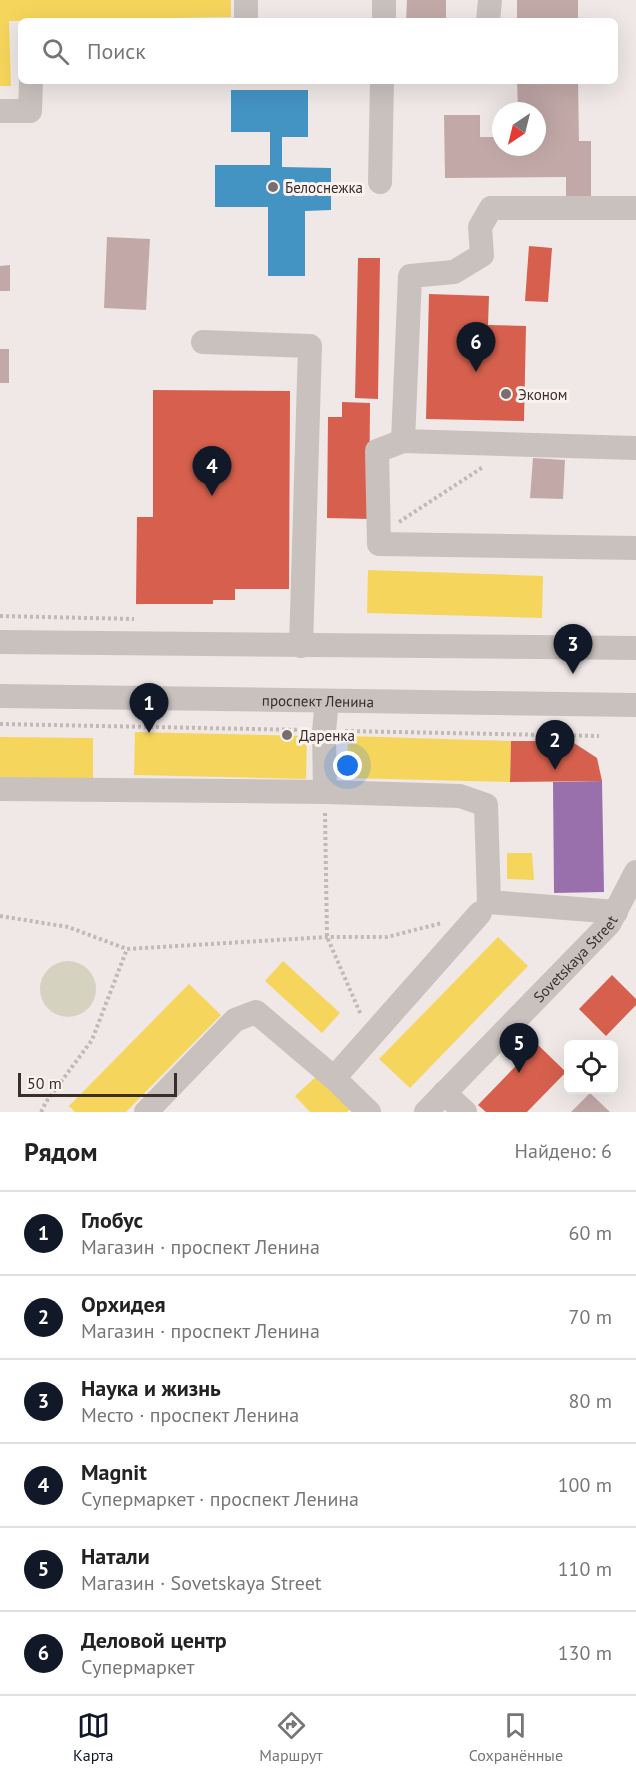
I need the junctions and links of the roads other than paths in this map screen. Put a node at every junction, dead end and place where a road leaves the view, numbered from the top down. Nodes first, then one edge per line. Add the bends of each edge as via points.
1 (246, 0) edge
2 (384, 0) edge
3 (490, 0) edge
4 (246, 18) edge
5 (384, 18) edge
6 (488, 18) edge
7 (31, 84) edge
8 (382, 84) edge
9 (0, 111) edge
10 (380, 182) dead end
11 (636, 208) edge
12 (203, 342) dead end
13 (403, 441) junction
14 (636, 448) edge
15 (636, 548) edge
16 (0, 642) edge
17 (301, 646) junction
18 (636, 648) edge
19 (0, 696) edge
20 (327, 701) junction
21 (636, 705) edge
22 (0, 789) edge
23 (325, 792) junction
24 (636, 872) edge
25 (616, 912) junction
26 (480, 913) road end
27 (334, 1078) junction
28 (444, 1093) junction
29 (146, 1112) edge
30 (369, 1112) edge
31 (426, 1112) edge
32 (465, 1112) edge

1 - 4 street
2 - 5 street
3 - 6 street
7 - 9 street via 30,111
8 - 10 street
11 - 13 street via 491,207 480,226 482,255 454,272 410,276
12 - 17 street via 310,346
13 - 14 street
13 - 15 street via 377,451 379,544
16 - 17 street
17 - 18 street
19 - 20 street, проспект Ленина
20 - 21 street, проспект Ленина
20 - 23 street
22 - 23 street
23 - 25 street via 460,796 486,805 489,902
24 - 25 street, Sovetskaya Street
25 - 28 street, Sovetskaya Street via 609,924
26 - 27 street
27 - 29 street via 256,1012 235,1020
27 - 30 street
28 - 31 street, Sovetskaya Street
28 - 32 street

